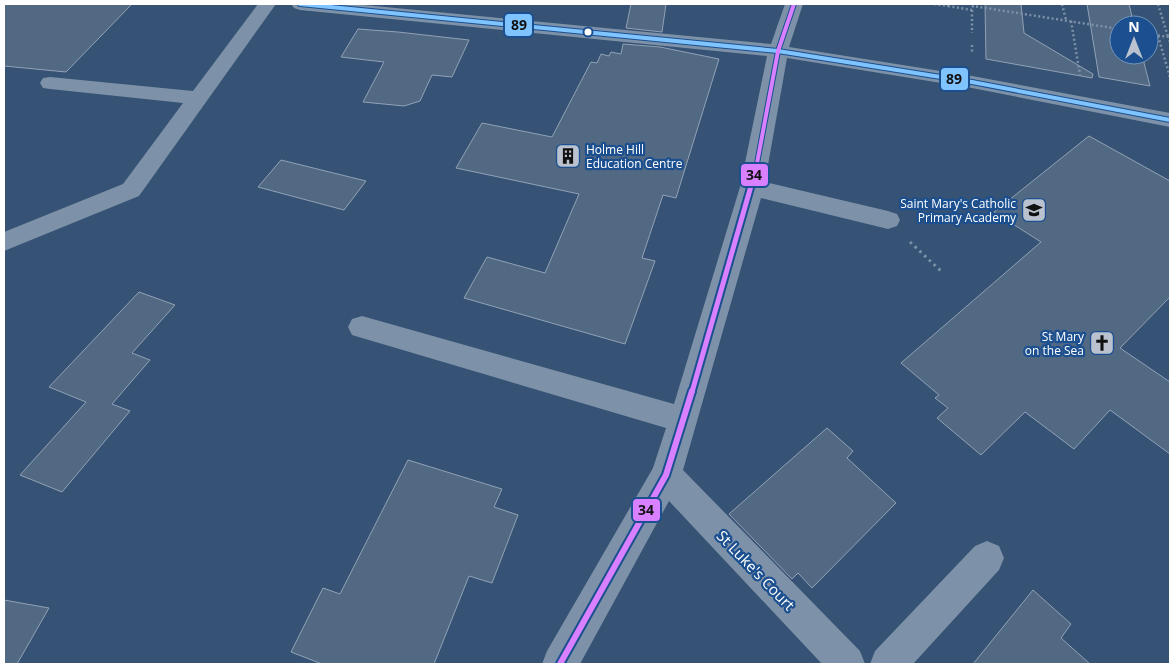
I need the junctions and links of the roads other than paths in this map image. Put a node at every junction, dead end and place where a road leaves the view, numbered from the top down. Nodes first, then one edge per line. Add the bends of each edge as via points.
1 (267, 4) edge
2 (300, 4) edge
3 (794, 4) edge
4 (778, 51) junction
5 (50, 83) dead end
6 (199, 98) junction
7 (1170, 120) edge
8 (752, 187) junction
9 (888, 220) road end
10 (4, 242) edge
11 (362, 326) dead end
12 (684, 420) junction
13 (666, 475) junction
14 (988, 558) dead end
15 (560, 664) edge
16 (847, 664) edge
17 (888, 664) edge

1 - 6 street
2 - 4 street
3 - 4 street
4 - 7 street via 972,82
4 - 8 street
5 - 6 street
6 - 10 street via 131,190
8 - 9 street
8 - 12 street
11 - 12 street
12 - 13 street
13 - 15 street
13 - 16 street, St Luke's Court
14 - 17 street

